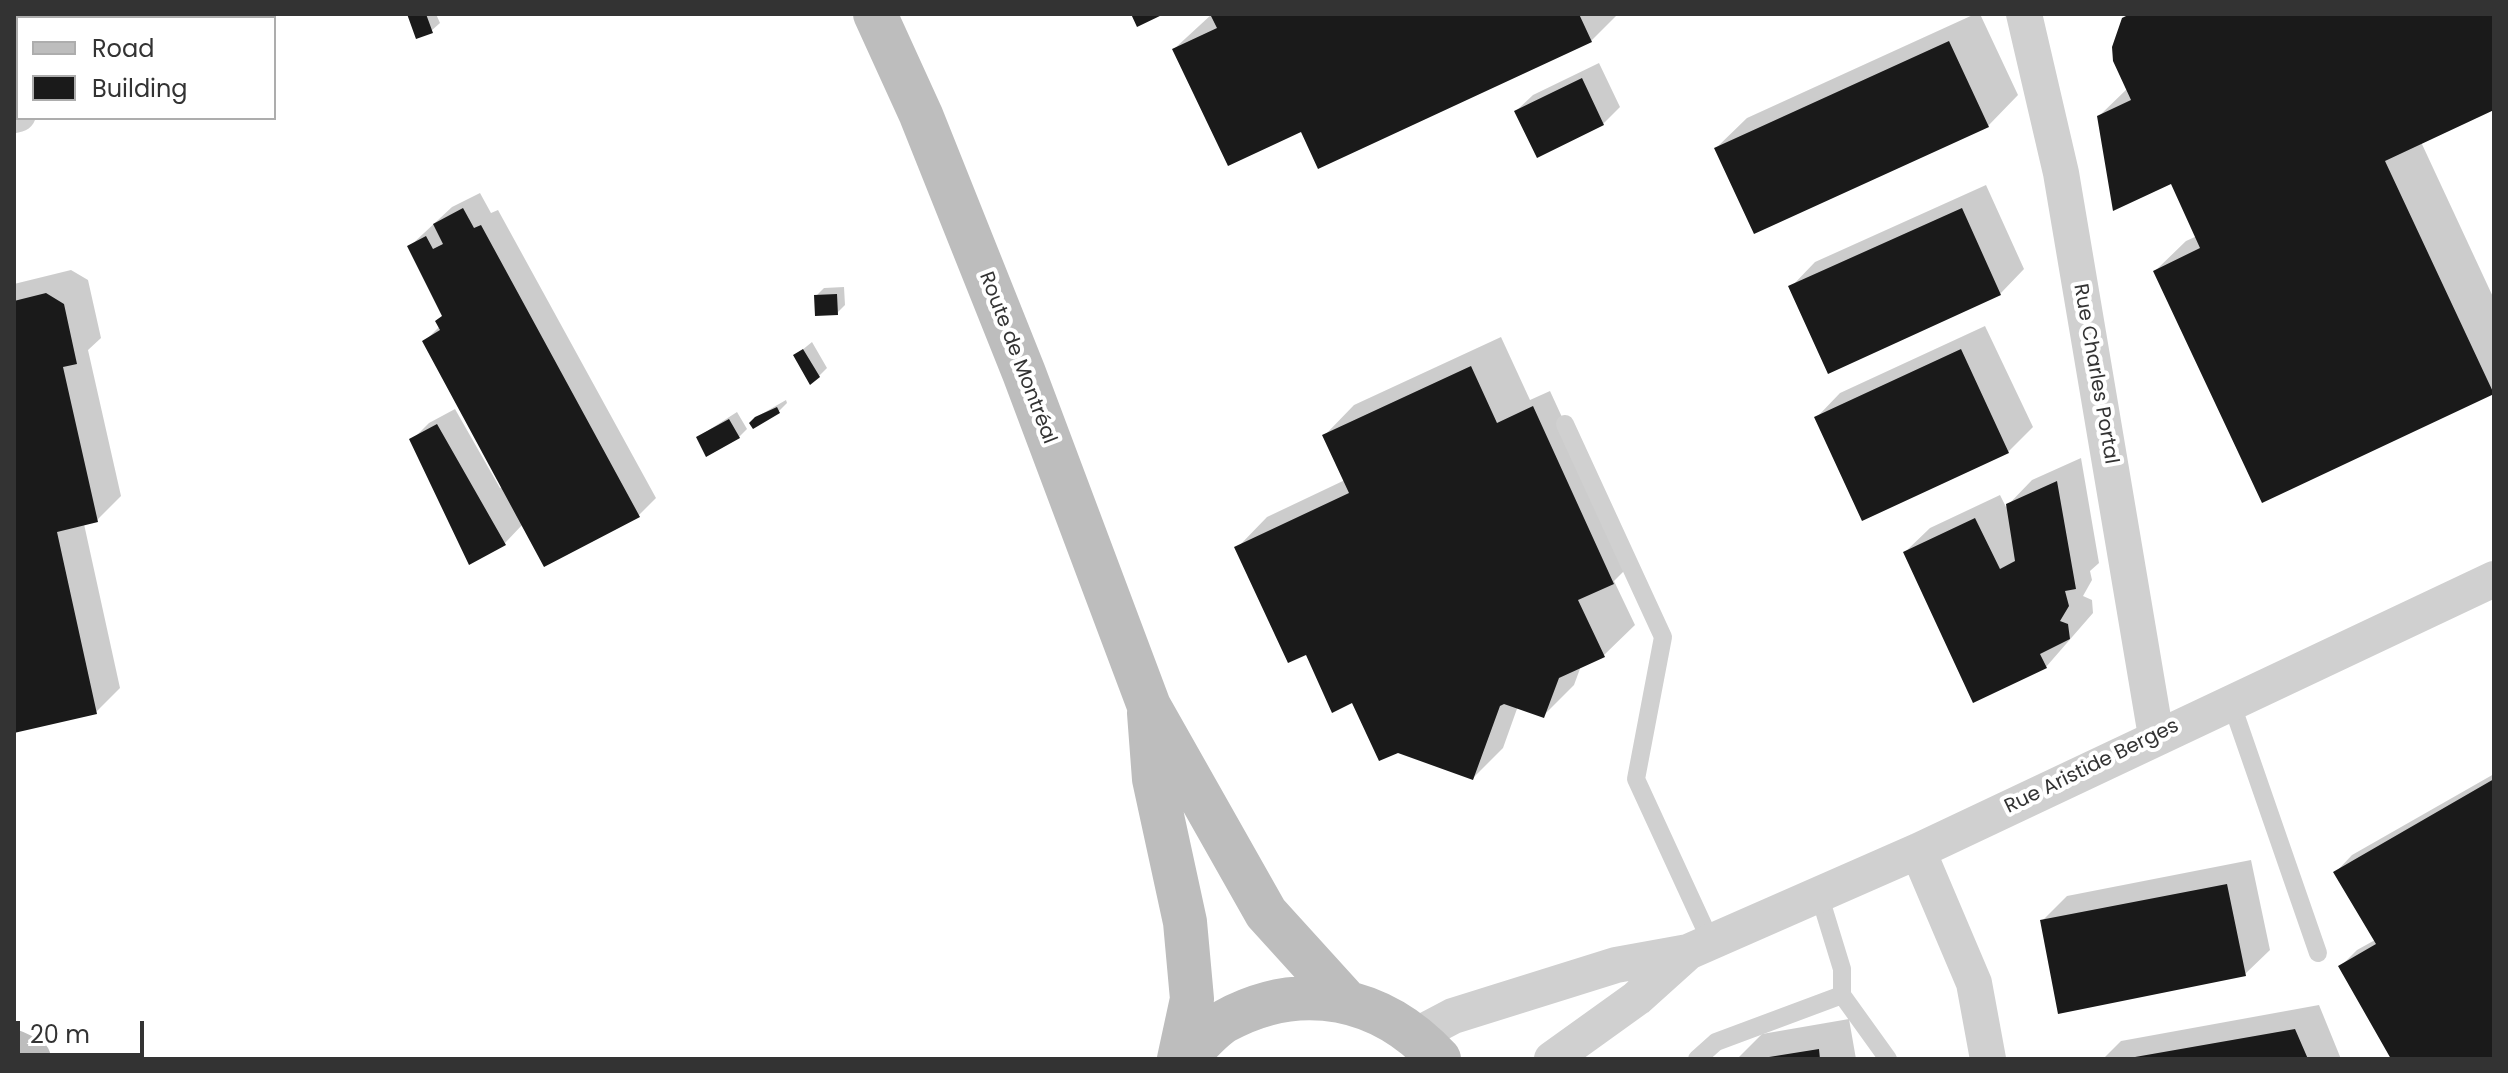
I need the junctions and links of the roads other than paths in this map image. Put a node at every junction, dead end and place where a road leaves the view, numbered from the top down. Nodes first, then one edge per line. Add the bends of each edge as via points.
1 (875, 14) edge
2 (2024, 14) edge
3 (1565, 424) dead end
4 (2494, 579) edge
5 (2231, 702) junction
6 (1149, 706) junction
7 (2156, 736) junction
8 (1918, 851) junction
9 (1819, 894) junction
10 (1700, 947) junction
11 (2318, 953) dead end
12 (1842, 995) junction
13 (1345, 1000) junction
14 (1428, 1047) edge
15 (14, 1052) edge
16 (29, 1059) edge
17 (1181, 1059) edge
18 (1552, 1059) edge
19 (1697, 1059) edge
20 (1888, 1059) edge
21 (1988, 1059) edge

1 - 6 main road, Route de Montréal via 1018,359
2 - 7 street, Rue Charles Portal via 2061,173
3 - 10 lane via 1663,637 1636,779
4 - 5 street, Rue Aristide Berges
5 - 7 street, Rue Aristide Berges
5 - 11 lane
6 - 13 main road, Route de Montréal via 1266,913
6 - 17 main road, Route de Montréal via 1154,779 1185,922 1192,999
7 - 8 street, Rue Aristide Berges
8 - 9 street, Rue Aristide Berges
8 - 21 street via 1974,983
9 - 10 street, Rue Aristide Berges
9 - 12 lane via 1842,969
10 - 14 street, Rue Aristide Berges via 1616,965 1453,1016
10 - 18 street, Rue Aristide Berges
12 - 19 lane via 1716,1042
12 - 20 lane
13 - 14 main road via 1381,1012
13 - 17 main road via 1282,999 1224,1022
15 - 16 main road

